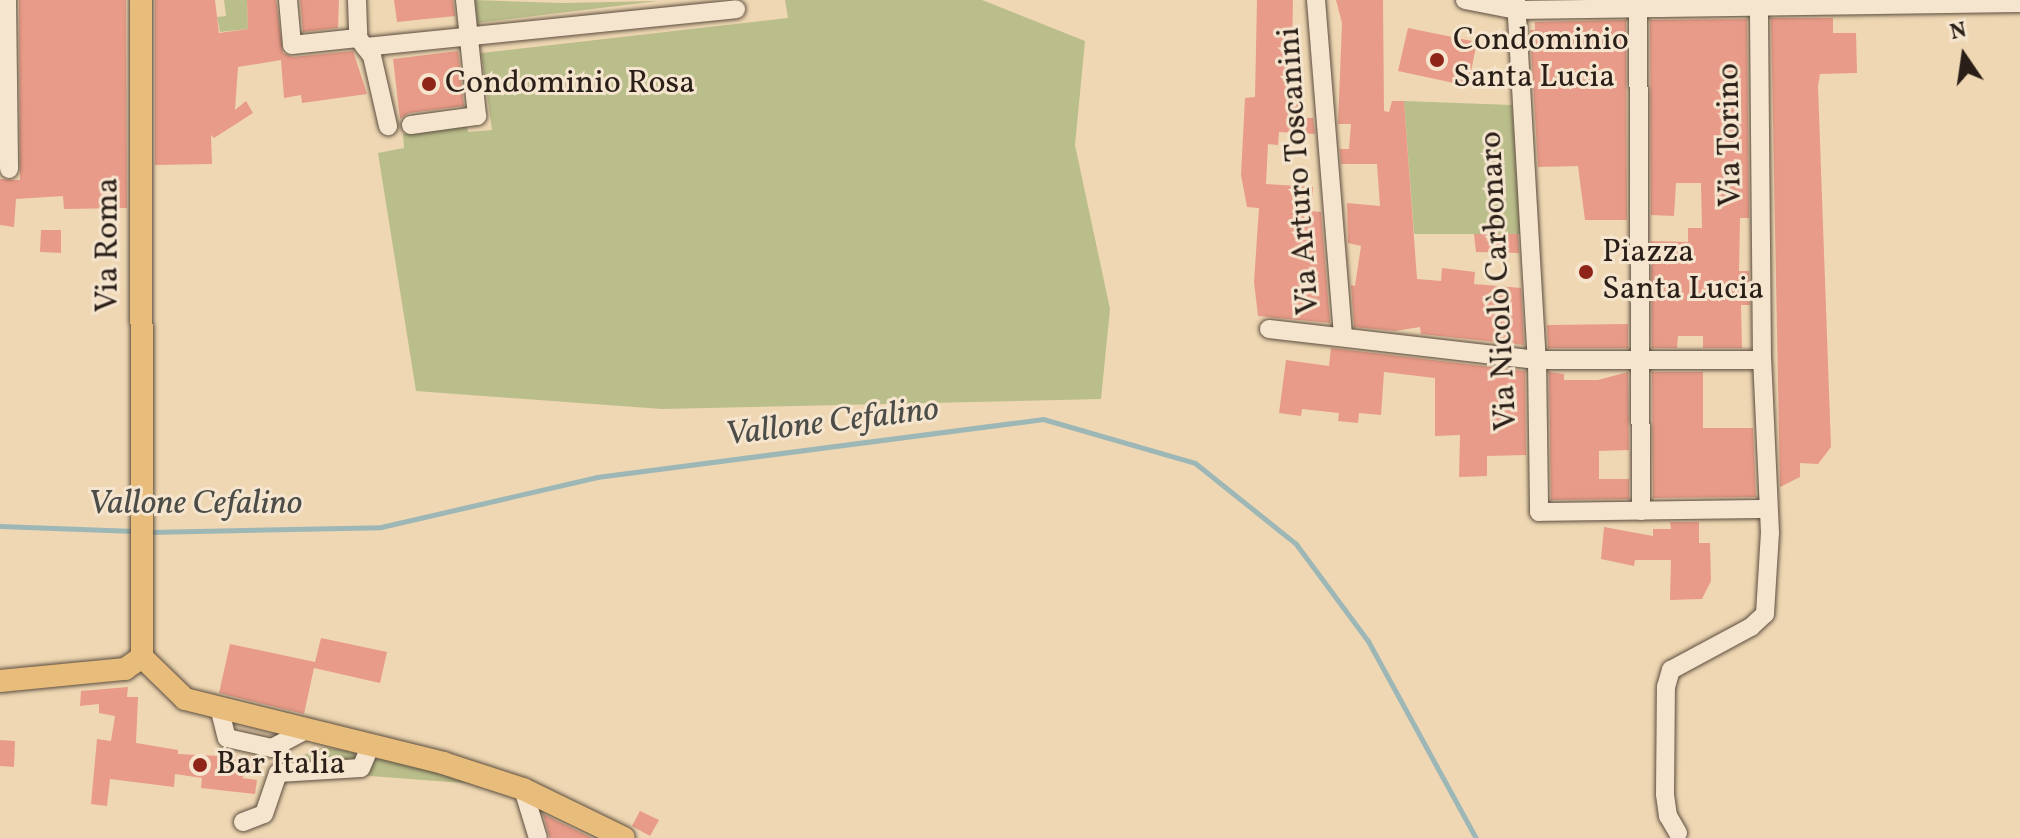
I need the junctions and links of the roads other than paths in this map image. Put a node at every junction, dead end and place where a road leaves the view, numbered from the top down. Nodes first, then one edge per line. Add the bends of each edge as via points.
1 (7, 0) edge
2 (141, 0) edge
3 (288, 0) edge
4 (357, 0) edge
5 (465, 0) edge
6 (1316, 0) edge
7 (1465, 0) edge
8 (2009, 2) edge
9 (1880, 3) edge
10 (1759, 4) edge
11 (1516, 5) edge
12 (1638, 5) edge
13 (736, 9) dead end
14 (469, 36) junction
15 (362, 43) junction
16 (411, 125) dead end
17 (388, 126) dead end
18 (9, 169) dead end
19 (1269, 329) dead end
20 (1343, 337) junction
21 (1537, 360) junction
22 (1640, 360) junction
23 (1762, 360) junction
24 (1768, 509) junction
25 (1641, 511) junction
26 (142, 657) junction
27 (0, 681) edge
28 (371, 745) junction
29 (523, 789) junction
30 (243, 822) dead end
31 (1678, 833) dead end
32 (538, 838) edge
33 (624, 838) edge

1 - 18 street
2 - 26 main road, Via Roma
3 - 15 street via 292,45
4 - 15 street
5 - 14 street
6 - 20 street, Via Arturo Toscanini
7 - 11 street
8 - 9 street
9 - 10 street
10 - 12 street
10 - 23 street, Via Torino
11 - 12 street
11 - 21 street, Via Nicolò Carbonaro
12 - 22 street
13 - 14 street
14 - 15 street
14 - 16 street via 477,116
15 - 17 street via 372,56
19 - 20 street
20 - 21 street
21 - 22 street
21 - 25 street, Via Nicolò Carbonaro via 1539,512
22 - 23 street
22 - 25 street
23 - 24 street, Via Torino
24 - 25 street
24 - 31 street, Via Torino via 1765,614 1751,627 1671,670 1666,687 1665,794 1668,816
26 - 27 main road via 125,669
26 - 28 main road via 185,699
28 - 29 main road
28 - 30 street via 361,768 278,773 264,814
29 - 32 street
29 - 33 main road

